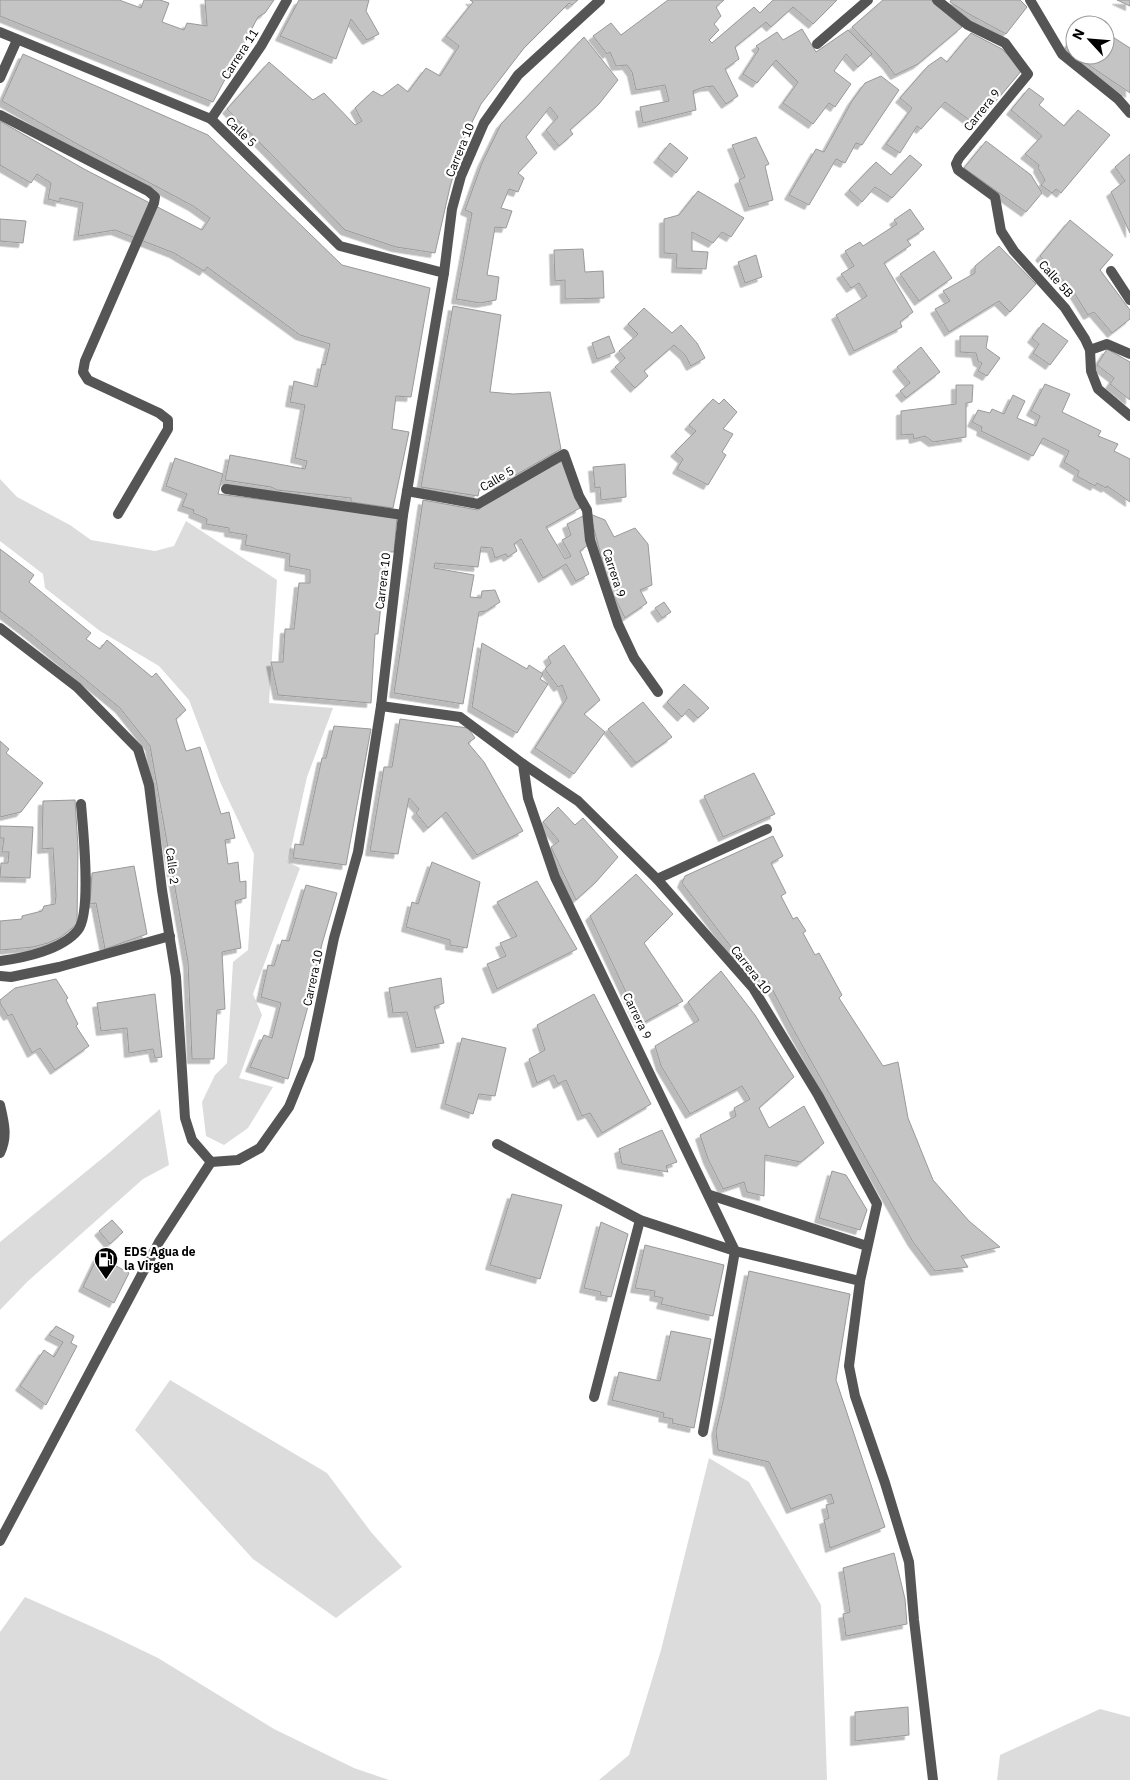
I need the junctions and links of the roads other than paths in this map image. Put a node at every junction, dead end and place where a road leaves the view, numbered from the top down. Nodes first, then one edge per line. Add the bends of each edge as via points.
1 (287, 0) edge
2 (600, 0) edge
3 (868, 0) edge
4 (937, 0) edge
5 (1030, 0) edge
6 (0, 32) edge
7 (18, 40) junction
8 (816, 44) dead end
9 (0, 78) edge
10 (1130, 113) edge
11 (0, 115) edge
12 (211, 119) junction
13 (956, 164) joint
14 (1111, 271) dead end
15 (444, 273) junction
16 (1130, 300) edge
17 (1090, 350) junction
18 (1130, 354) edge
19 (1130, 416) edge
20 (564, 454) joint
21 (226, 489) dead end
22 (407, 491) junction
23 (118, 514) dead end
24 (404, 515) junction
25 (0, 628) edge
26 (658, 692) dead end
27 (381, 706) junction
28 (523, 764) junction
29 (81, 804) dead end
30 (767, 829) dead end
31 (657, 879) junction
32 (170, 936) junction
33 (0, 961) edge
34 (1, 977) edge
35 (0, 1105) edge
36 (497, 1144) dead end
37 (0, 1153) edge
38 (211, 1162) junction
39 (710, 1196) junction
40 (640, 1220) junction
41 (867, 1246) junction
42 (735, 1251) junction
43 (860, 1281) junction
44 (594, 1397) dead end
45 (703, 1432) dead end
46 (0, 1541) edge
47 (933, 1780) edge

1 - 12 street, Carrera 11 via 261,46
2 - 15 street, Carrera 10 via 518,75 484,123 461,176 452,209
3 - 8 street
4 - 13 street, Carrera 9 via 968,25 1005,43 1028,74
5 - 10 street via 1062,54 1118,99
6 - 7 street, Calle 5
7 - 9 street
7 - 12 street, Calle 5
11 - 23 street via 155,197 84,361 83,372 88,380 160,413 168,420 168,430
12 - 15 street, Calle 5 via 340,246
13 - 17 street, Calle 5B via 958,170 995,197 1001,231 1014,251 1065,308
14 - 16 street
15 - 22 street, Carrera 10
17 - 18 street via 1107,344
17 - 19 street, Calle 5B via 1098,389
20 - 22 street, Calle 5 via 478,504
20 - 26 street, Carrera 9 via 586,510 590,540 618,624 634,658
21 - 24 street
22 - 24 street, Carrera 10
24 - 27 street, Carrera 10
25 - 32 street, Calle 2 via 77,687 138,749 149,785
27 - 28 street via 460,717
27 - 38 street, Carrera 10 via 358,852 334,938 308,1058 289,1106 260,1148 238,1160
28 - 31 street, Carrera 10 via 578,801
28 - 39 street, Carrera 9 via 528,798 555,877
29 - 33 street via 85,845 85,915 78,930 66,941 47,950
30 - 31 street
31 - 41 street, Carrera 10 via 752,988 818,1095 877,1204
32 - 34 street via 59,967
32 - 38 street, Calle 2 via 176,977 185,1118 192,1140
35 - 37 street via 5,1126 5,1144
36 - 40 street
38 - 46 street via 159,1242
39 - 41 street
39 - 42 street, Carrera 9
40 - 42 street
40 - 44 street
41 - 43 street, Carrera 10
42 - 43 street
42 - 45 street
43 - 47 street, Carrera 10 via 849,1366 855,1396 908,1562

